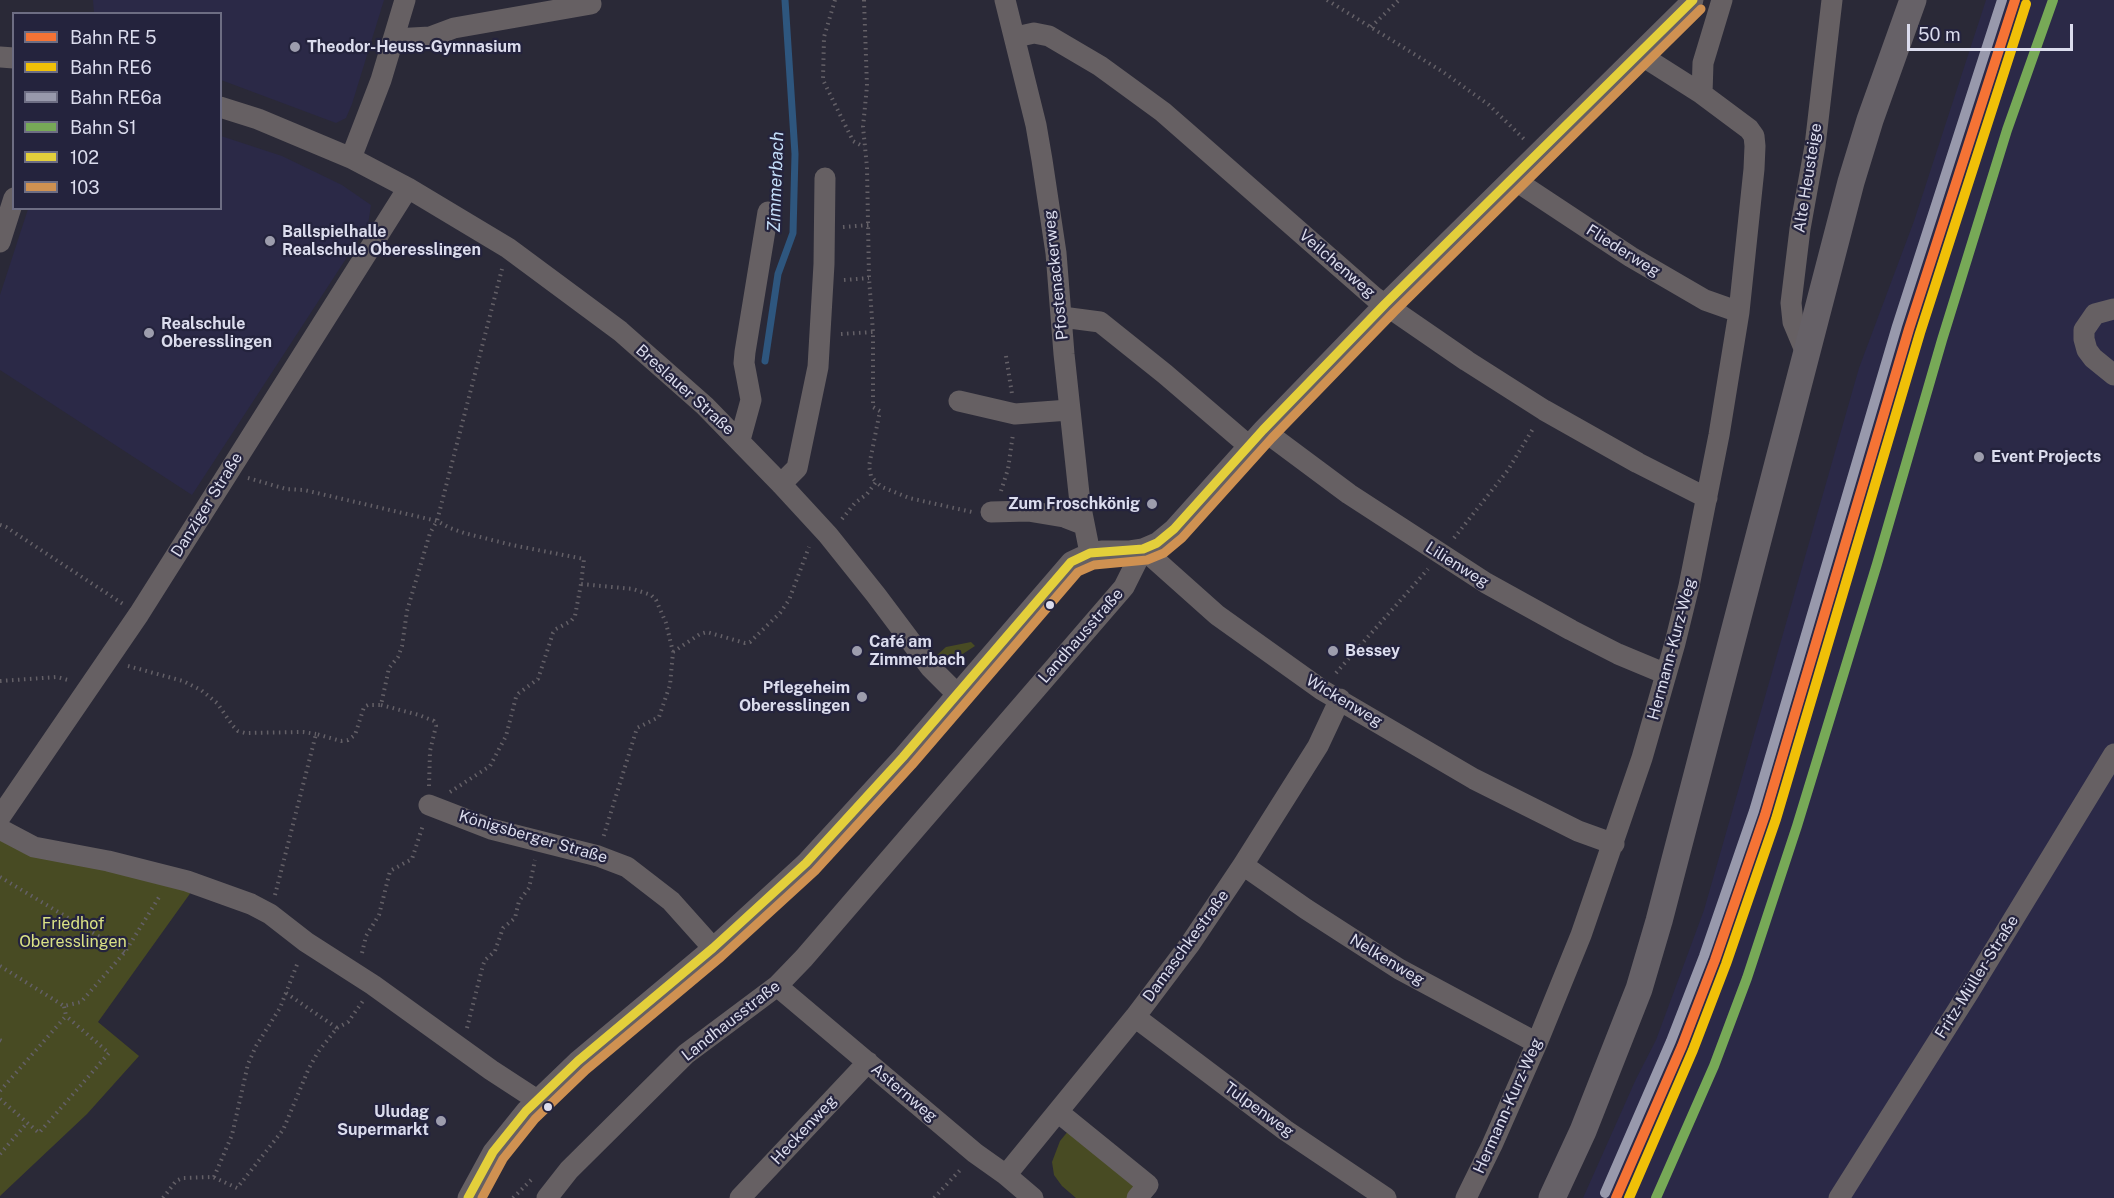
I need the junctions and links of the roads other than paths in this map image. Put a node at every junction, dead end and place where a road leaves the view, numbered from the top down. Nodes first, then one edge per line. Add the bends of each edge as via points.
1 (405, 0) edge
2 (1005, 0) edge
3 (1693, 0) edge
4 (1722, 0) edge
5 (1832, 0) edge
6 (1913, 0) edge
7 (591, 4) dead end
8 (1016, 38) junction
9 (394, 39) junction
10 (1639, 54) junction
11 (1702, 94) junction
12 (222, 108) edge
13 (351, 158) junction
14 (825, 178) dead end
15 (1513, 179) junction
16 (408, 188) junction
17 (12, 204) edge
18 (768, 212) dead end
19 (0, 242) edge
20 (1385, 304) junction
21 (2114, 309) edge
22 (1739, 312) junction
23 (1062, 317) junction
24 (1806, 353) junction
25 (2114, 375) edge
26 (959, 401) dead end
27 (1069, 410) junction
28 (1263, 430) junction
29 (740, 440) junction
30 (1249, 446) junction
31 (781, 484) junction
32 (1707, 498) junction
33 (991, 512) road end
34 (1082, 524) junction
35 (1143, 549) junction
36 (1090, 554) junction
37 (1666, 674) junction
38 (956, 693) junction
39 (1331, 695) junction
40 (2114, 754) edge
41 (429, 805) road end
42 (0, 817) edge
43 (0, 829) edge
44 (1614, 844) junction
45 (1244, 866) junction
46 (713, 948) junction
47 (777, 986) junction
48 (1135, 1017) junction
49 (1537, 1043) junction
50 (868, 1062) junction
51 (537, 1100) junction
52 (1058, 1112) junction
53 (1006, 1175) junction
54 (468, 1198) edge
55 (547, 1198) edge
56 (740, 1198) edge
57 (1033, 1198) edge
58 (1137, 1198) edge
59 (1386, 1198) edge
60 (1466, 1198) edge
61 (1552, 1198) edge
62 (1839, 1198) edge

1 - 9 street
2 - 8 street, Pfostenackerweg
3 - 10 street
4 - 11 street via 1703,63
5 - 24 street, Alte Heusteige via 1791,303 1792,322
6 - 24 main road via 1870,120
7 - 9 street via 454,28 430,37
8 - 20 street, Veilchenweg via 1034,33 1050,36 1136,91
8 - 23 street, Pfostenackerweg via 1038,137
9 - 13 street
10 - 11 street, Hermann-Kurz-Weg
10 - 15 street
11 - 22 street, Hermann-Kurz-Weg via 1754,136
12 - 13 street, Breslauer Straße
13 - 16 street, Breslauer Straße
14 - 31 street via 818,367 797,468
15 - 20 street
15 - 22 street, Fliederweg via 1631,257 1705,300
16 - 29 street, Breslauer Straße via 508,248 620,332
16 - 42 street, Danziger Straße via 139,614
17 - 19 street
18 - 29 street via 744,363 751,400
20 - 28 street
20 - 32 street, Veilchenweg via 1544,410
21 - 25 street via 2095,314 2084,330 2087,350
22 - 32 street, Hermann-Kurz-Weg
23 - 27 street, Pfostenackerweg
23 - 30 street via 1100,322
24 - 61 main road via 1639,989
26 - 27 street via 1015,414
27 - 34 street, Pfostenackerweg
28 - 30 street
28 - 37 street, Lilienweg via 1349,494 1504,594 1618,654
29 - 31 street, Breslauer Straße
30 - 35 street via 1174,529
31 - 38 street, Breslauer Straße via 828,535 930,667
32 - 37 street, Hermann-Kurz-Weg
33 - 34 street via 1028,511
34 - 36 street, Pfostenackerweg
35 - 36 street
35 - 39 street, Wickenweg via 1217,615
35 - 47 street, Landhausstraße via 1124,587
36 - 38 street via 1071,562
37 - 44 street, Hermann-Kurz-Weg
38 - 46 street via 806,863
39 - 44 street, Wickenweg via 1474,779 1578,831
39 - 45 street, Damaschkestraße via 1318,746
40 - 62 street, Fritz-Müller-Straße
41 - 46 street, Königsberger Straße via 490,829 614,860 671,901
43 - 51 street via 34,847 108,861 213,889 251,904
44 - 49 street, Hermann-Kurz-Weg
45 - 48 street, Damaschkestraße
45 - 49 street, Nelkenweg via 1399,969
46 - 51 street
47 - 50 street, Asternweg
47 - 55 street, Landhausstraße via 686,1054 569,1170
48 - 52 street, Damaschkestraße
48 - 59 street, Tulpenweg via 1286,1130
49 - 60 street, Hermann-Kurz-Weg
50 - 53 street, Asternweg
50 - 56 street, Heckenweg
51 - 54 street via 493,1152
52 - 53 street, Damaschkestraße
52 - 58 street via 1148,1185
53 - 57 street, Asternweg

